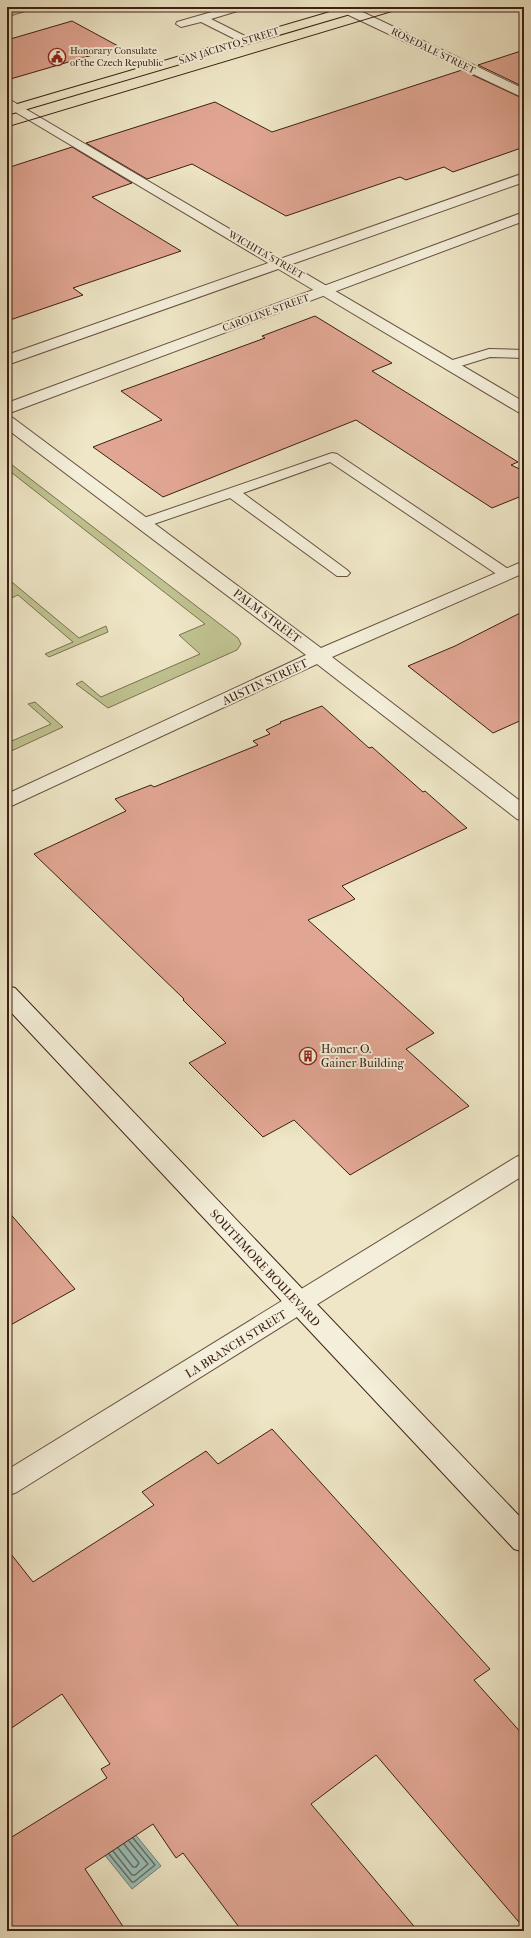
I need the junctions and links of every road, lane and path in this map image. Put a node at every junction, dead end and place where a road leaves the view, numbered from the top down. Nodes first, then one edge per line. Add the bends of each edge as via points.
1 (240, 7) edge
2 (350, 8) edge
3 (202, 18) junction
4 (181, 24) dead end
5 (248, 41) junction
6 (524, 94) edge
7 (10, 108) edge
8 (524, 177) edge
9 (524, 216) edge
10 (280, 263) junction
11 (325, 290) junction
12 (524, 354) edge
13 (7, 360) edge
14 (451, 366) junction
15 (7, 409) edge
16 (524, 409) edge
17 (7, 421) edge
18 (232, 492) junction
19 (143, 523) junction
20 (524, 566) edge
21 (342, 573) dead end
22 (506, 574) junction
23 (319, 656) junction
24 (7, 802) edge
25 (524, 814) edge
26 (7, 994) edge
27 (524, 1163) edge
28 (299, 1304) junction
29 (7, 1484) edge
30 (524, 1540) edge

1 - 3 lane
2 - 5 main road, SAN JACINTO STREET
2 - 6 street, ROSEDALE STREET
3 - 4 lane
3 - 5 lane
5 - 7 main road, SAN JACINTO STREET
7 - 10 street, WICHITA STREET
8 - 10 street
9 - 11 street, CAROLINE STREET
10 - 11 street, WICHITA STREET
10 - 13 street
11 - 14 street, WICHITA STREET
11 - 15 street, CAROLINE STREET
12 - 14 lane via 489,353
14 - 16 street, WICHITA STREET
17 - 19 street, PALM STREET
18 - 19 lane
18 - 21 lane
18 - 22 lane via 332,457
19 - 23 street, PALM STREET
20 - 22 street, AUSTIN STREET
22 - 23 street, AUSTIN STREET
23 - 24 street, AUSTIN STREET
23 - 25 street, PALM STREET
26 - 28 street, SOUTHMORE BOULEVARD
27 - 28 street, LA BRANCH STREET
28 - 29 street, LA BRANCH STREET
28 - 30 street, SOUTHMORE BOULEVARD

